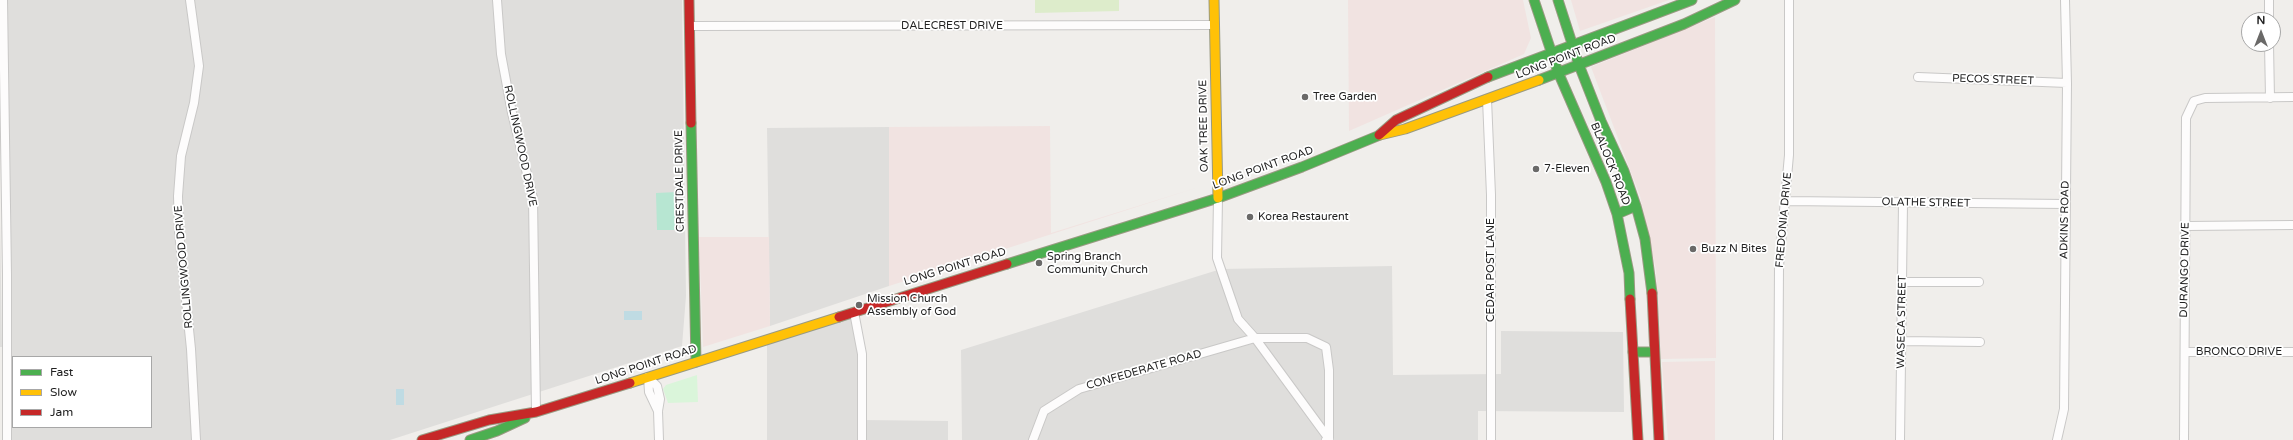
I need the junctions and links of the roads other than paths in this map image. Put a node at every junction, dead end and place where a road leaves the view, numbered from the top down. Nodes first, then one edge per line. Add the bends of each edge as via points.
1 (3, 0) edge
2 (190, 0) edge
3 (497, 0) edge
4 (689, 0) edge
5 (1214, 0) edge
6 (1534, 0) edge
7 (1558, 0) edge
8 (1692, 0) edge
9 (1736, 0) edge
10 (1789, 0) edge
11 (2065, 0) edge
12 (2269, 0) edge
13 (2269, 12) edge
14 (1214, 25) junction
15 (690, 26) junction
16 (1571, 45) junction
17 (1551, 52) junction
18 (2269, 52) edge
19 (1579, 65) junction
20 (1558, 72) junction
21 (1918, 77) dead end
22 (2067, 83) junction
23 (2270, 98) junction
24 (2293, 98) edge
25 (1487, 99) junction
26 (1378, 135) junction
27 (1218, 198) junction
28 (1786, 201) junction
29 (1903, 204) junction
30 (2065, 204) junction
31 (1636, 206) junction
32 (1617, 214) junction
33 (2293, 225) edge
34 (2186, 226) junction
35 (1903, 282) junction
36 (1979, 282) dead end
37 (854, 312) junction
38 (1255, 338) junction
39 (1902, 341) junction
40 (1980, 342) dead end
41 (1632, 352) junction
42 (1654, 352) junction
43 (2185, 352) junction
44 (2293, 352) edge
45 (696, 362) junction
46 (648, 377) junction
47 (536, 412) junction
48 (1328, 439) edge
49 (7, 440) edge
50 (196, 440) edge
51 (422, 440) edge
52 (470, 440) edge
53 (659, 440) edge
54 (862, 440) edge
55 (1033, 440) edge
56 (1491, 440) edge
57 (1638, 440) edge
58 (1659, 440) edge
59 (1778, 440) edge
60 (1900, 440) edge
61 (2057, 440) edge
62 (2184, 440) edge

1 - 49 street via 8,274
2 - 50 street, ROLLINGWOOD DRIVE via 199,66 194,103 181,156 178,196
3 - 47 street, ROLLINGWOOD DRIVE via 501,54 512,113 533,198
4 - 15 main road, CRESTDALE DRIVE
5 - 14 main road, OAK TREE DRIVE
6 - 17 main road, BLALOCK ROAD
7 - 16 main road, BLALOCK ROAD
8 - 16 main road, LONG POINT ROAD
9 - 19 main road, LONG POINT ROAD via 1684,24
10 - 28 street, FREDONIA DRIVE via 1790,155
11 - 22 street, ADKINS ROAD
12 - 13 street
14 - 15 street, DALECREST DRIVE
14 - 27 main road, OAK TREE DRIVE
15 - 45 main road, CRESTDALE DRIVE
16 - 17 main road, LONG POINT ROAD
16 - 19 main road, BLALOCK ROAD
17 - 20 main road, BLALOCK ROAD
17 - 26 main road, LONG POINT ROAD via 1480,80 1396,120
18 - 23 street
19 - 20 main road, LONG POINT ROAD
19 - 31 main road, BLALOCK ROAD
20 - 25 main road, LONG POINT ROAD
20 - 32 main road, BLALOCK ROAD via 1606,182
21 - 22 street, PECOS STREET
22 - 30 street, ADKINS ROAD
23 - 24 street
23 - 34 street, DURANGO DRIVE via 2205,98 2194,101 2186,118
25 - 26 main road, LONG POINT ROAD via 1402,130
25 - 56 street, CEDAR POST LANE via 1491,195
26 - 27 main road, LONG POINT ROAD
27 - 37 main road, LONG POINT ROAD
27 - 38 street, OAK TREE DRIVE via 1217,258 1238,319
28 - 29 street, OLATHE STREET
28 - 59 street, FREDONIA DRIVE via 1779,266
29 - 30 street, OLATHE STREET
29 - 35 street, WASECA STREET
30 - 61 street, ADKINS ROAD via 2064,409
31 - 32 main road
31 - 42 main road, BLALOCK ROAD via 1651,274
32 - 41 main road, BLALOCK ROAD via 1629,273
33 - 34 street
34 - 43 street, DURANGO DRIVE
35 - 36 street
35 - 39 street, WASECA STREET
37 - 45 main road, LONG POINT ROAD
37 - 54 street via 862,354
38 - 48 street, OAK TREE DRIVE
38 - 48 street, OAK TREE DRIVE via 1307,338 1326,347 1329,370
38 - 55 street, CONFEDERATE ROAD via 1079,389 1044,411
39 - 40 street
39 - 60 street, WASECA STREET
41 - 42 main road
41 - 57 main road, BLALOCK ROAD
42 - 58 main road, BLALOCK ROAD
43 - 44 street, BRONCO DRIVE
43 - 62 street, DURANGO DRIVE
45 - 46 main road, LONG POINT ROAD
46 - 47 main road, LONG POINT ROAD
46 - 53 street via 657,386 660,400
47 - 51 main road, LONG POINT ROAD via 489,420
47 - 52 main road, LONG POINT ROAD via 497,431

